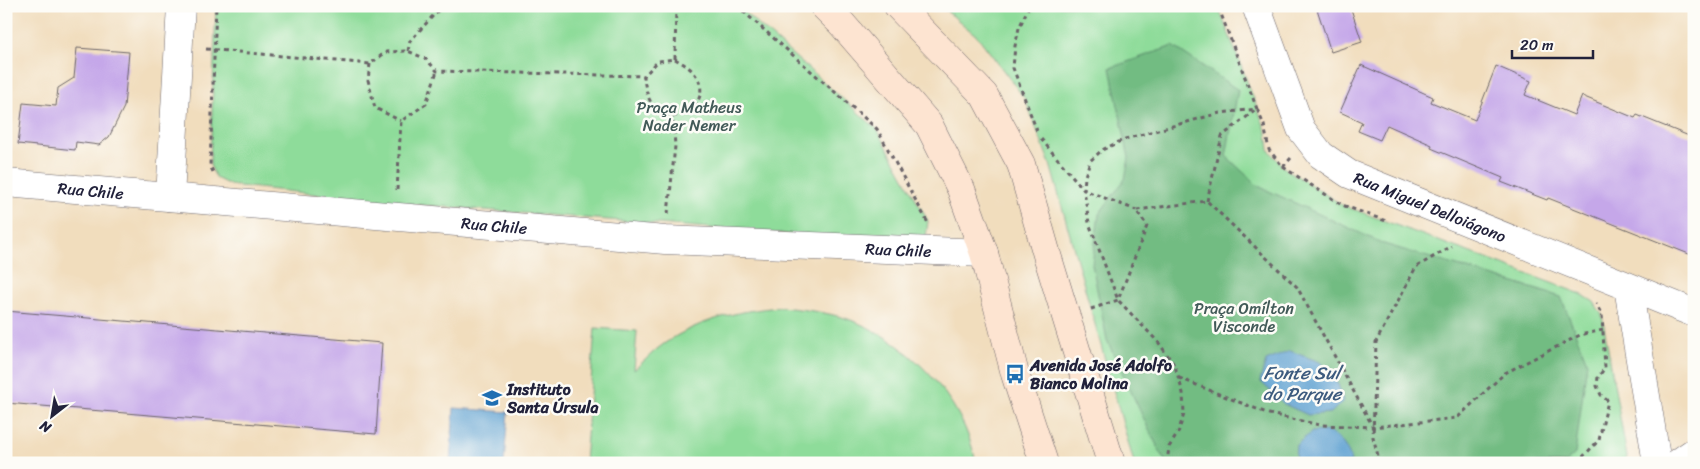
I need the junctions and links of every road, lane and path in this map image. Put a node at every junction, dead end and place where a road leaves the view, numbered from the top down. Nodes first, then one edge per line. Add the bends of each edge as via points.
1 (182, 6) edge
2 (216, 6) edge
3 (442, 6) edge
4 (676, 6) edge
5 (737, 6) edge
6 (824, 6) edge
7 (898, 6) edge
8 (1029, 6) edge
9 (1218, 6) edge
10 (1256, 6) edge
11 (178, 47) junction
12 (214, 50) junction
13 (408, 51) junction
14 (675, 59) junction
15 (370, 64) junction
16 (437, 71) junction
17 (644, 76) junction
18 (1257, 109) junction
19 (674, 118) junction
20 (401, 122) junction
21 (216, 178) dead end
22 (6, 183) edge
23 (1084, 190) junction
24 (170, 197) junction
25 (1207, 201) junction
26 (1136, 210) junction
27 (396, 217) junction
28 (1387, 222) dead end
29 (927, 229) dead end
30 (665, 240) junction
31 (1442, 242) dead end
32 (1452, 246) junction
33 (1461, 249) dead end
34 (984, 253) junction
35 (1628, 287) junction
36 (1118, 300) junction
37 (1594, 302) dead end
38 (1694, 313) edge
39 (1603, 330) junction
40 (1179, 378) junction
41 (1373, 427) junction
42 (1694, 452) edge
43 (1044, 463) edge
44 (1111, 463) edge
45 (1167, 463) edge
46 (1380, 463) edge
47 (1577, 463) edge
48 (1657, 463) edge
49 (1678, 463) edge

1 - 11 street
2 - 12 path
3 - 13 path via 410,41
4 - 14 path
5 - 29 path via 877,129 928,221
6 - 34 main road via 929,125 960,189
7 - 44 main road via 984,95 1021,164
8 - 23 path via 1019,28 1013,68 1039,137
9 - 18 path
10 - 35 street, Rua Miguel Delloiágono via 1301,129 1321,155 1349,174
11 - 12 path
11 - 24 street
12 - 15 path
12 - 21 path via 210,165
13 - 15 path via 386,52
13 - 16 path via 426,59
14 - 17 path via 658,61
14 - 19 path via 690,67 699,80 701,92 695,105
15 - 20 path via 368,80 375,108
16 - 17 path
16 - 20 path via 426,104
17 - 19 path via 648,98 662,115
18 - 23 path via 1220,113 1125,139 1102,150 1090,161
18 - 25 path via 1222,136
18 - 28 path via 1269,150 1282,167 1342,205
19 - 30 path via 675,146
20 - 27 path
22 - 24 street, Rua Chile
23 - 26 path
23 - 36 path via 1089,223
24 - 27 street, Rua Chile
25 - 26 path
25 - 41 path via 1297,287
26 - 36 path via 1147,226
27 - 30 street, Rua Chile
30 - 34 street, Rua Chile
31 - 32 path
32 - 33 path
32 - 41 path via 1416,267 1376,342
34 - 43 main road via 1015,374
35 - 38 street, Rua Miguel Delloiágono
35 - 48 street
36 - 40 path via 1159,343
37 - 39 path via 1602,315
39 - 41 path via 1580,335 1505,373 1457,418
39 - 47 path via 1605,368 1597,386 1608,401 1598,440
40 - 41 path via 1269,414 1320,424
40 - 45 path via 1184,393 1184,414 1169,447
41 - 46 path
42 - 49 street

